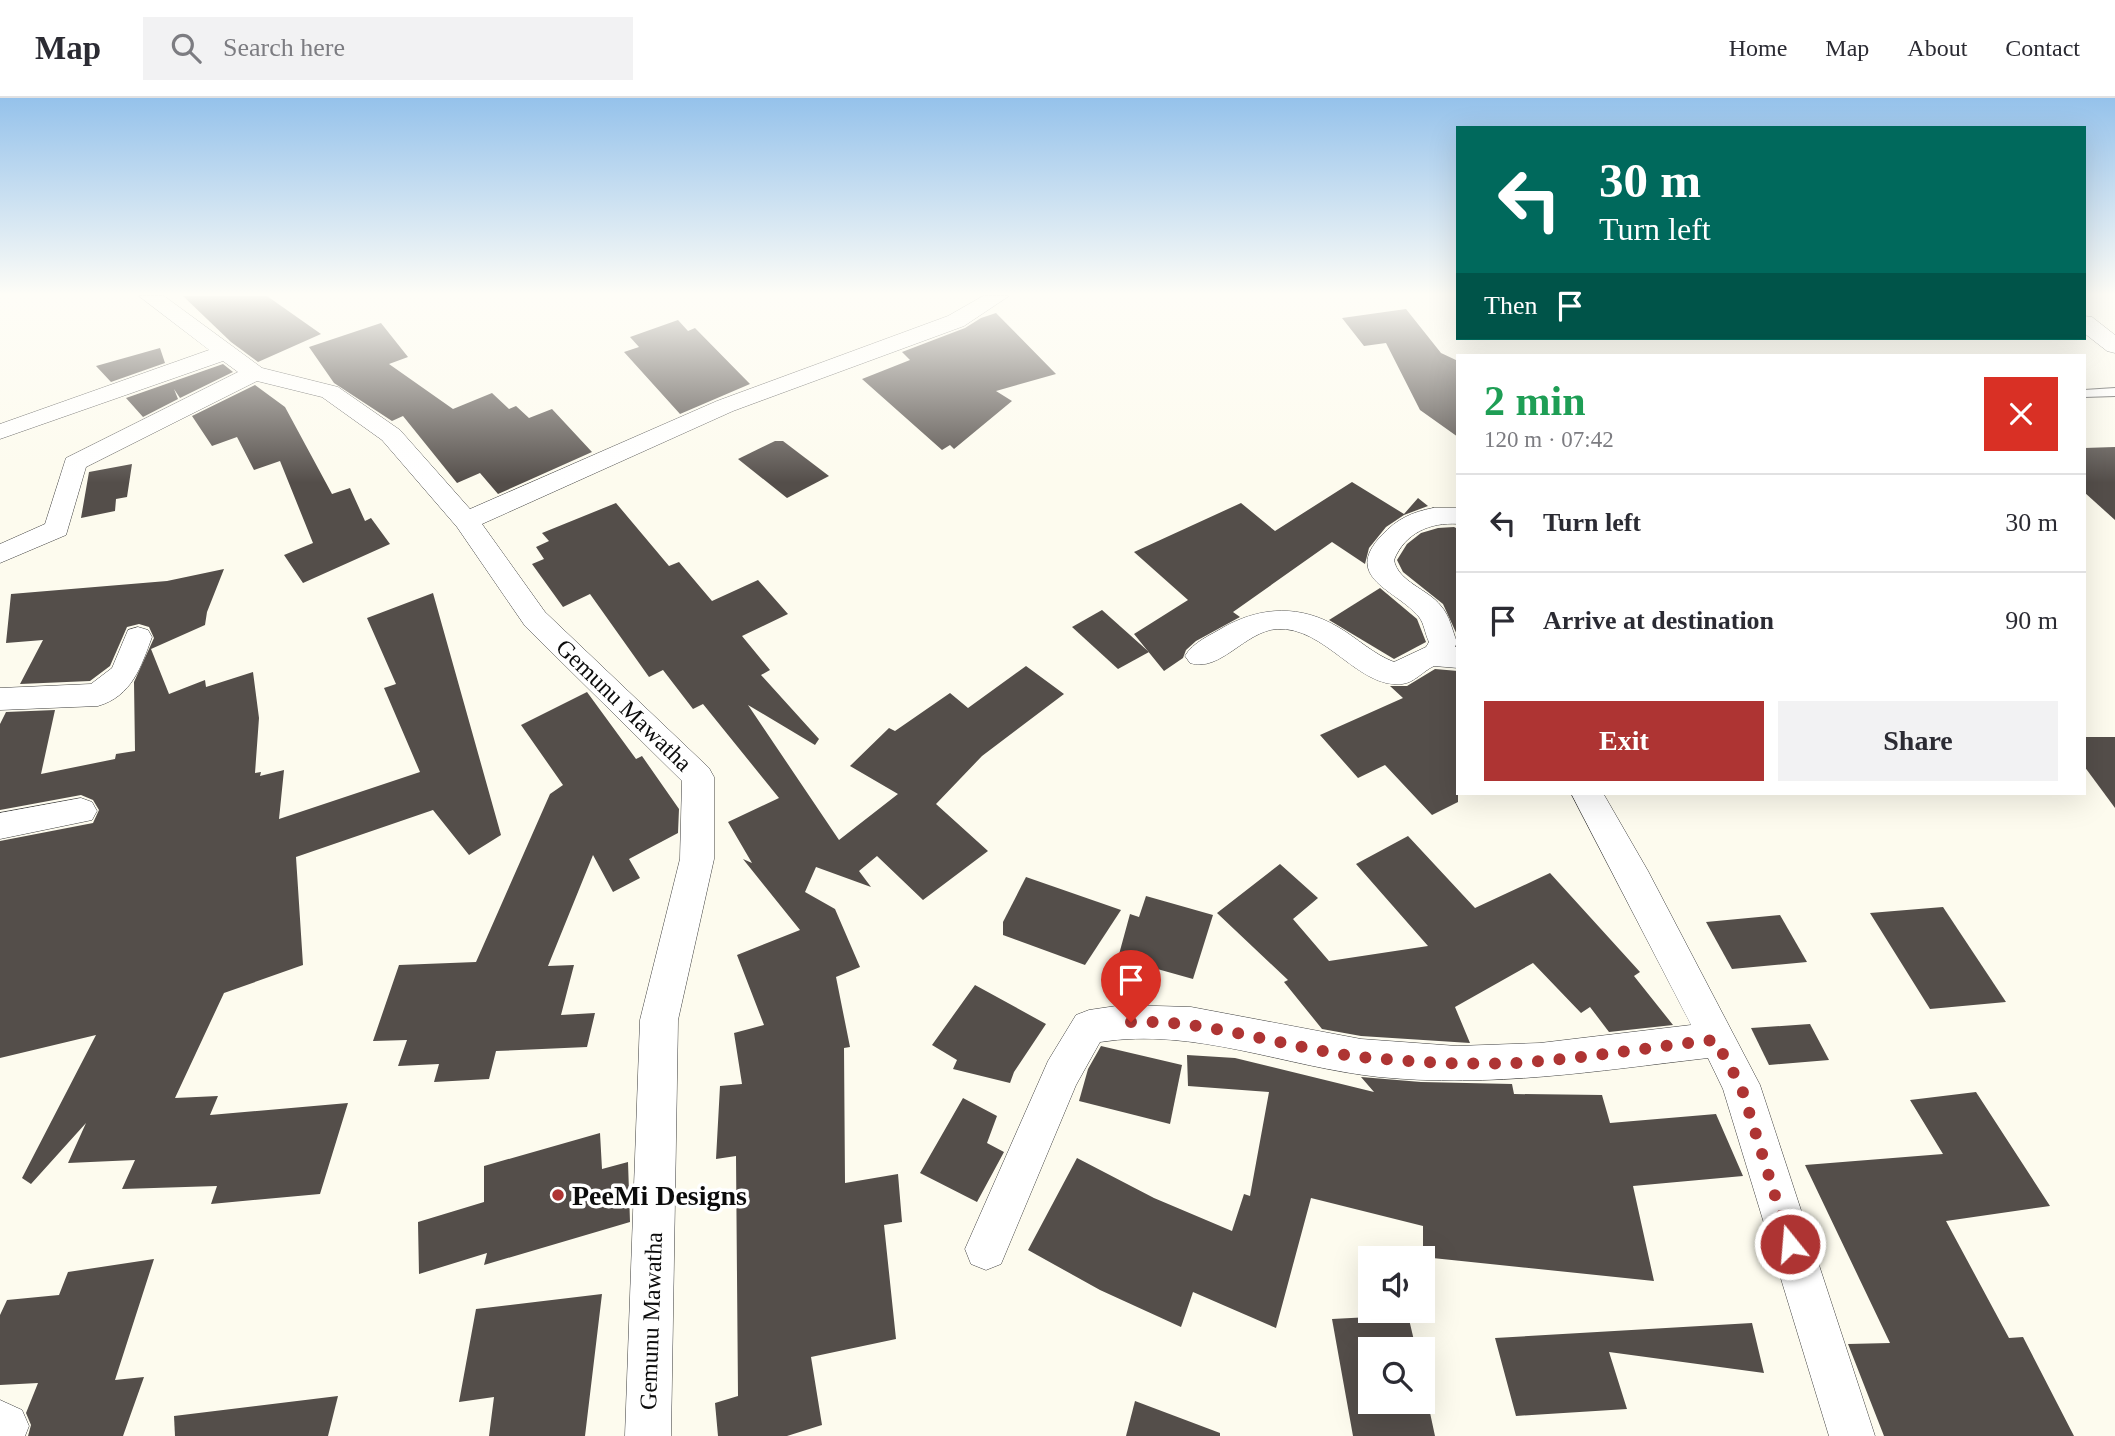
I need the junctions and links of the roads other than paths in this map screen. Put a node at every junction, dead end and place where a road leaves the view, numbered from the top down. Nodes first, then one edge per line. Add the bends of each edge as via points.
1 (208, 358) edge
2 (235, 358) edge
3 (854, 358) edge
4 (254, 373) junction
5 (2115, 392) edge
6 (2086, 394) edge
7 (0, 432) edge
8 (1456, 516) edge
9 (466, 521) junction
10 (0, 554) edge
11 (138, 637) dead end
12 (1448, 655) edge
13 (1200, 656) dead end
14 (0, 699) edge
15 (1588, 795) edge
16 (81, 811) dead end
17 (0, 826) edge
18 (1715, 1040) junction
19 (986, 1249) dead end
20 (0, 1423) edge
21 (2, 1436) edge
22 (648, 1436) edge
23 (1852, 1436) edge

1 - 7 street
2 - 4 street, Gemunu Mawatha
3 - 9 street via 725,406
4 - 9 street, Gemunu Mawatha via 330,392 391,435
4 - 10 street via 75,463 57,529
5 - 6 lane
8 - 12 street via 1421,517 1384,546 1380,562 1385,576 1433,614
9 - 22 street, Gemunu Mawatha via 535,619 698,777 697,859 659,1020
11 - 14 street via 124,674 97,695
12 - 13 street via 1415,662 1401,674 1384,672 1332,636 1284,617 1259,621
15 - 18 street
16 - 17 street
18 - 19 street via 1515,1063 1461,1063 1361,1057 1155,1021 1089,1027 1061,1073
18 - 23 street via 1741,1086
20 - 21 street via 5,1426

